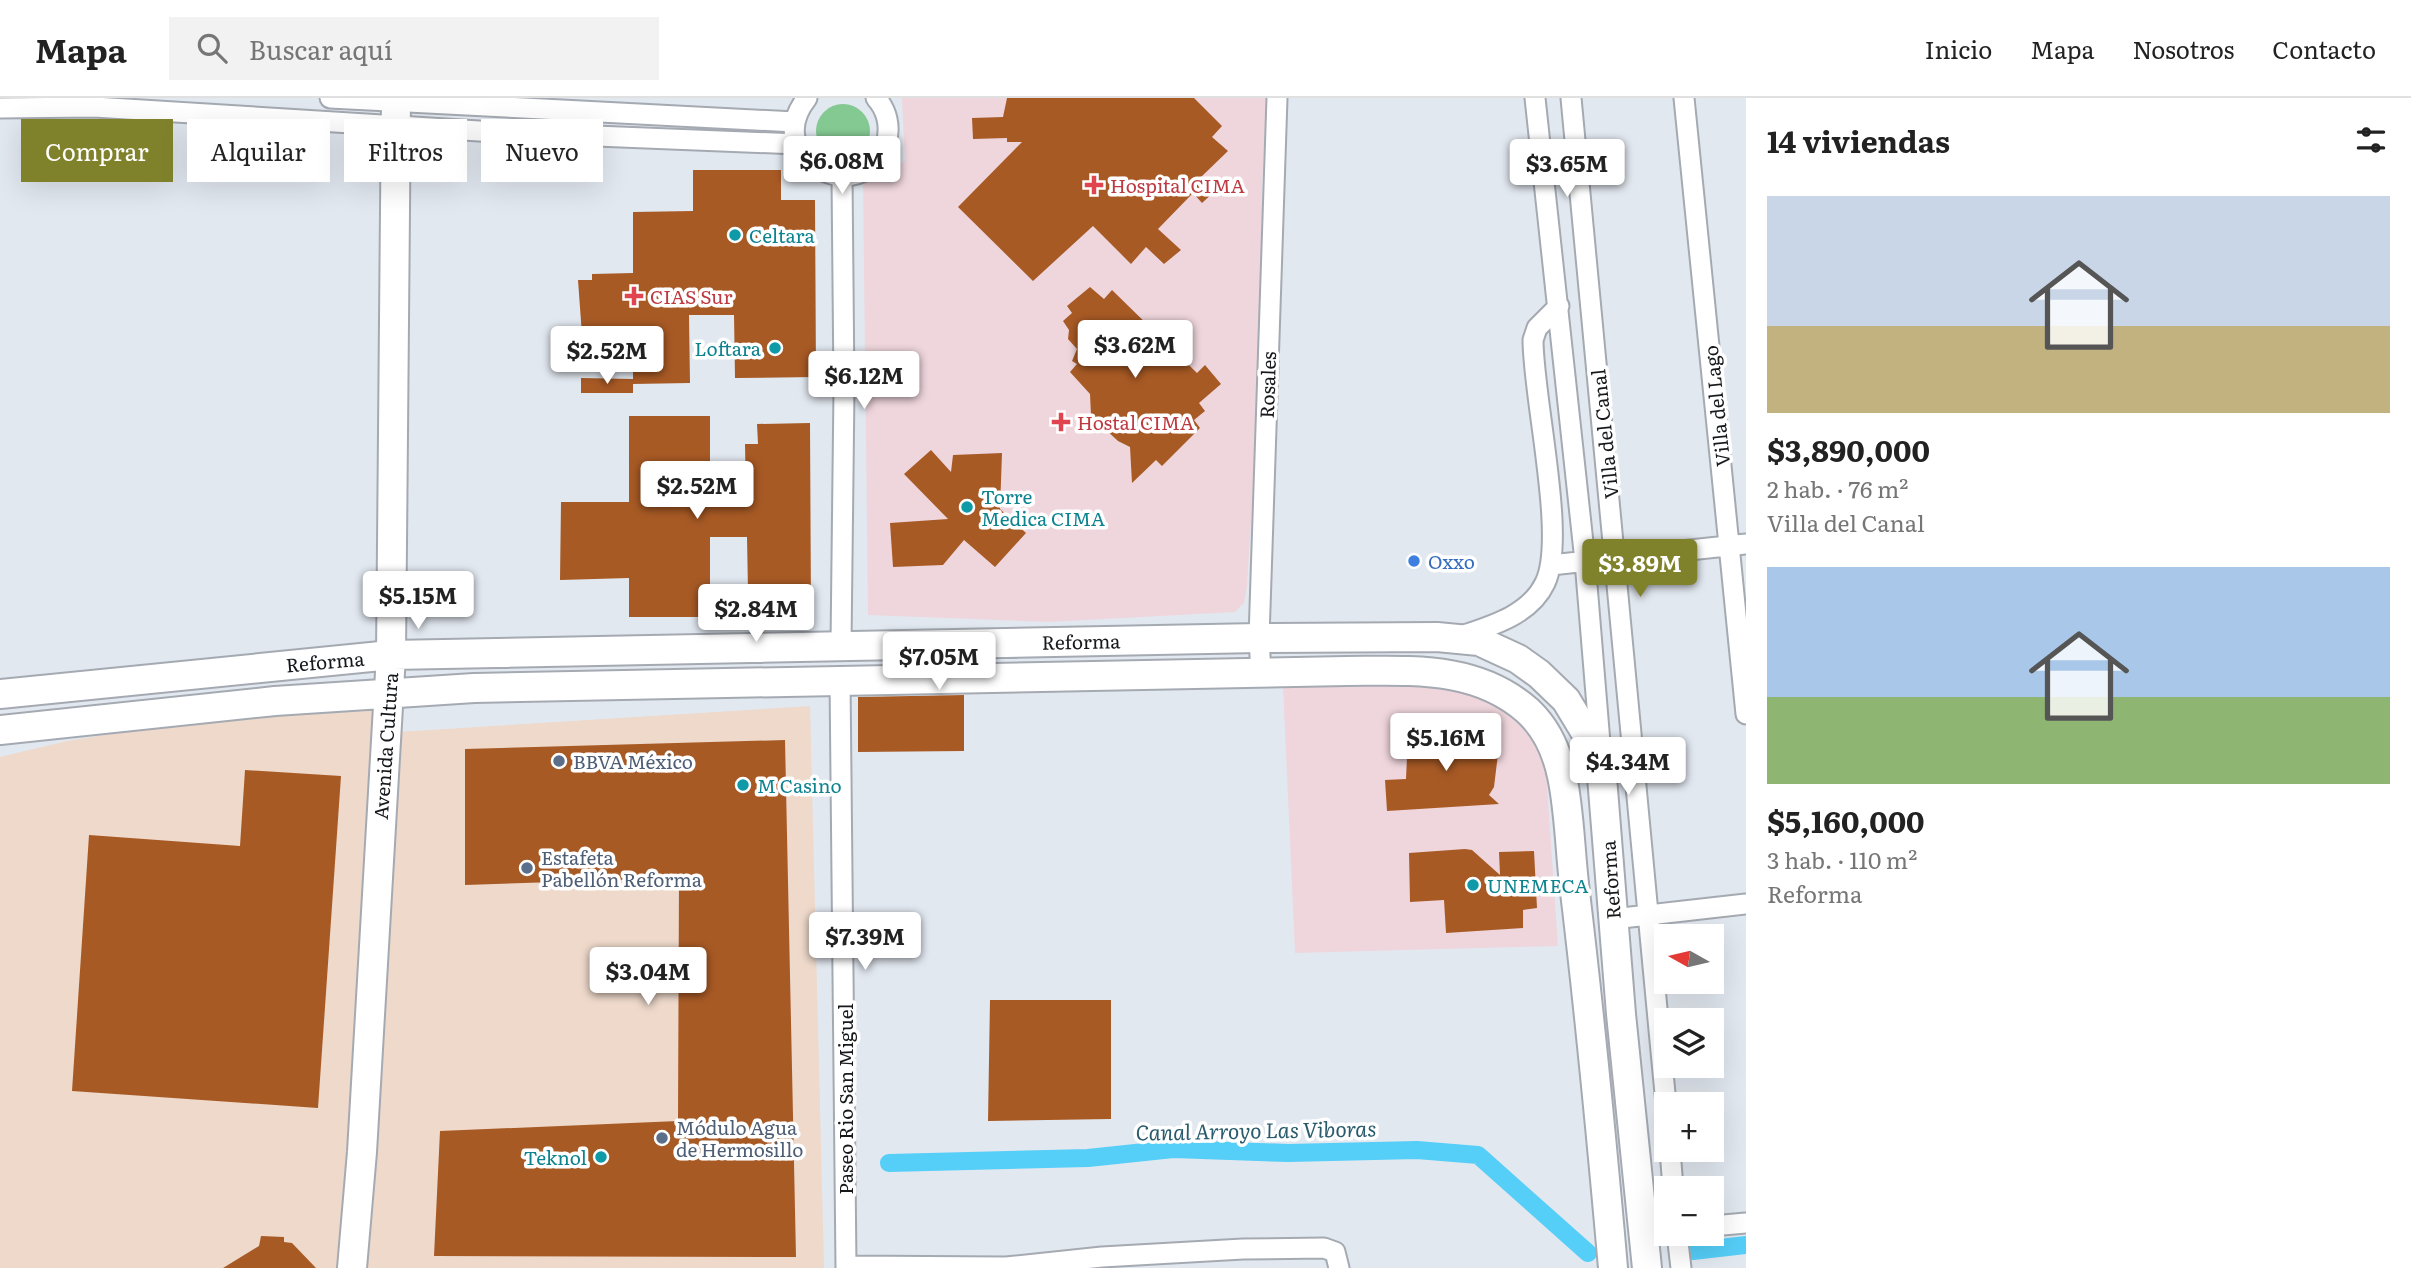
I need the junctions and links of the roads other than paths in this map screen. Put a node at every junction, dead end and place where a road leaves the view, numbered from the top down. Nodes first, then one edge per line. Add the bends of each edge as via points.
1 (330, 98) edge
2 (807, 98) edge
3 (876, 98) edge
4 (1277, 98) edge
5 (1535, 98) edge
6 (1571, 98) edge
7 (1684, 98) edge
8 (0, 108) edge
9 (395, 108) edge
10 (795, 122) junction
11 (797, 144) junction
12 (842, 176) junction
13 (1559, 306) junction
14 (1738, 545) edge
15 (1616, 558) junction
16 (1586, 561) junction
17 (1551, 565) junction
18 (1457, 637) junction
19 (1259, 638) junction
20 (834, 645) junction
21 (959, 646) junction
22 (391, 655) junction
23 (1261, 673) junction
24 (0, 675) edge
25 (850, 679) junction
26 (730, 682) junction
27 (29, 692) junction
28 (389, 692) junction
29 (0, 694) edge
30 (1746, 714) edge
31 (2, 732) edge
32 (1602, 777) junction
33 (1746, 904) edge
34 (1650, 913) junction
35 (1613, 919) junction
36 (1620, 1014) junction
37 (1589, 1018) junction
38 (1665, 1092) edge
39 (1746, 1223) edge
40 (1724, 1226) edge
41 (1678, 1246) edge
42 (1337, 1260) edge
43 (846, 1267) edge
44 (352, 1268) edge
45 (1613, 1268) edge
46 (1647, 1268) edge
47 (1681, 1268) edge

1 - 9 street
2 - 10 street
3 - 12 street via 888,119 883,151 860,173
4 - 19 street, Rosales
5 - 13 street, Villa del Canal
6 - 15 street, Villa del Canal
7 - 14 street, Villa del Lago
8 - 9 street
9 - 10 street
9 - 11 street via 495,132
9 - 22 main road, Avenida Cultura
10 - 11 street
11 - 12 street via 815,168
12 - 20 street via 844,388
13 - 16 street, Villa del Canal
13 - 17 street via 1537,328 1533,340 1553,546
14 - 15 street
14 - 30 street, Villa del Lago
15 - 16 street
15 - 34 street, Villa del Canal
16 - 17 street
16 - 32 street, Villa del Canal
17 - 18 street via 1544,585 1526,607 1489,627
18 - 19 main road, Reforma
18 - 32 main road, Reforma via 1479,641 1518,659 1555,689 1586,733
19 - 21 main road, Reforma
19 - 23 street, Rosales
20 - 21 main road, Reforma
20 - 22 main road, Reforma
20 - 26 main road via 824,663 749,669
21 - 25 main road via 951,666
22 - 27 main road, Reforma
22 - 28 main road, Avenida Cultura
23 - 25 main road, Reforma
23 - 37 main road, Reforma via 1446,672 1491,687 1529,712 1549,739 1562,776
24 - 27 main road
25 - 26 main road, Reforma
25 - 43 street, Paseo Rio San Miguel
26 - 28 main road, Reforma
27 - 29 main road, Reforma
28 - 31 main road, Reforma
28 - 44 main road, Avenida Cultura
32 - 35 main road, Reforma
33 - 34 street
34 - 35 street
34 - 38 street, Villa del Canal
35 - 36 main road, Reforma
36 - 37 main road
36 - 46 main road, Reforma
37 - 45 main road, Reforma
39 - 40 street
41 - 47 street
42 - 43 street via 1324,1248 1243,1249 1006,1267

